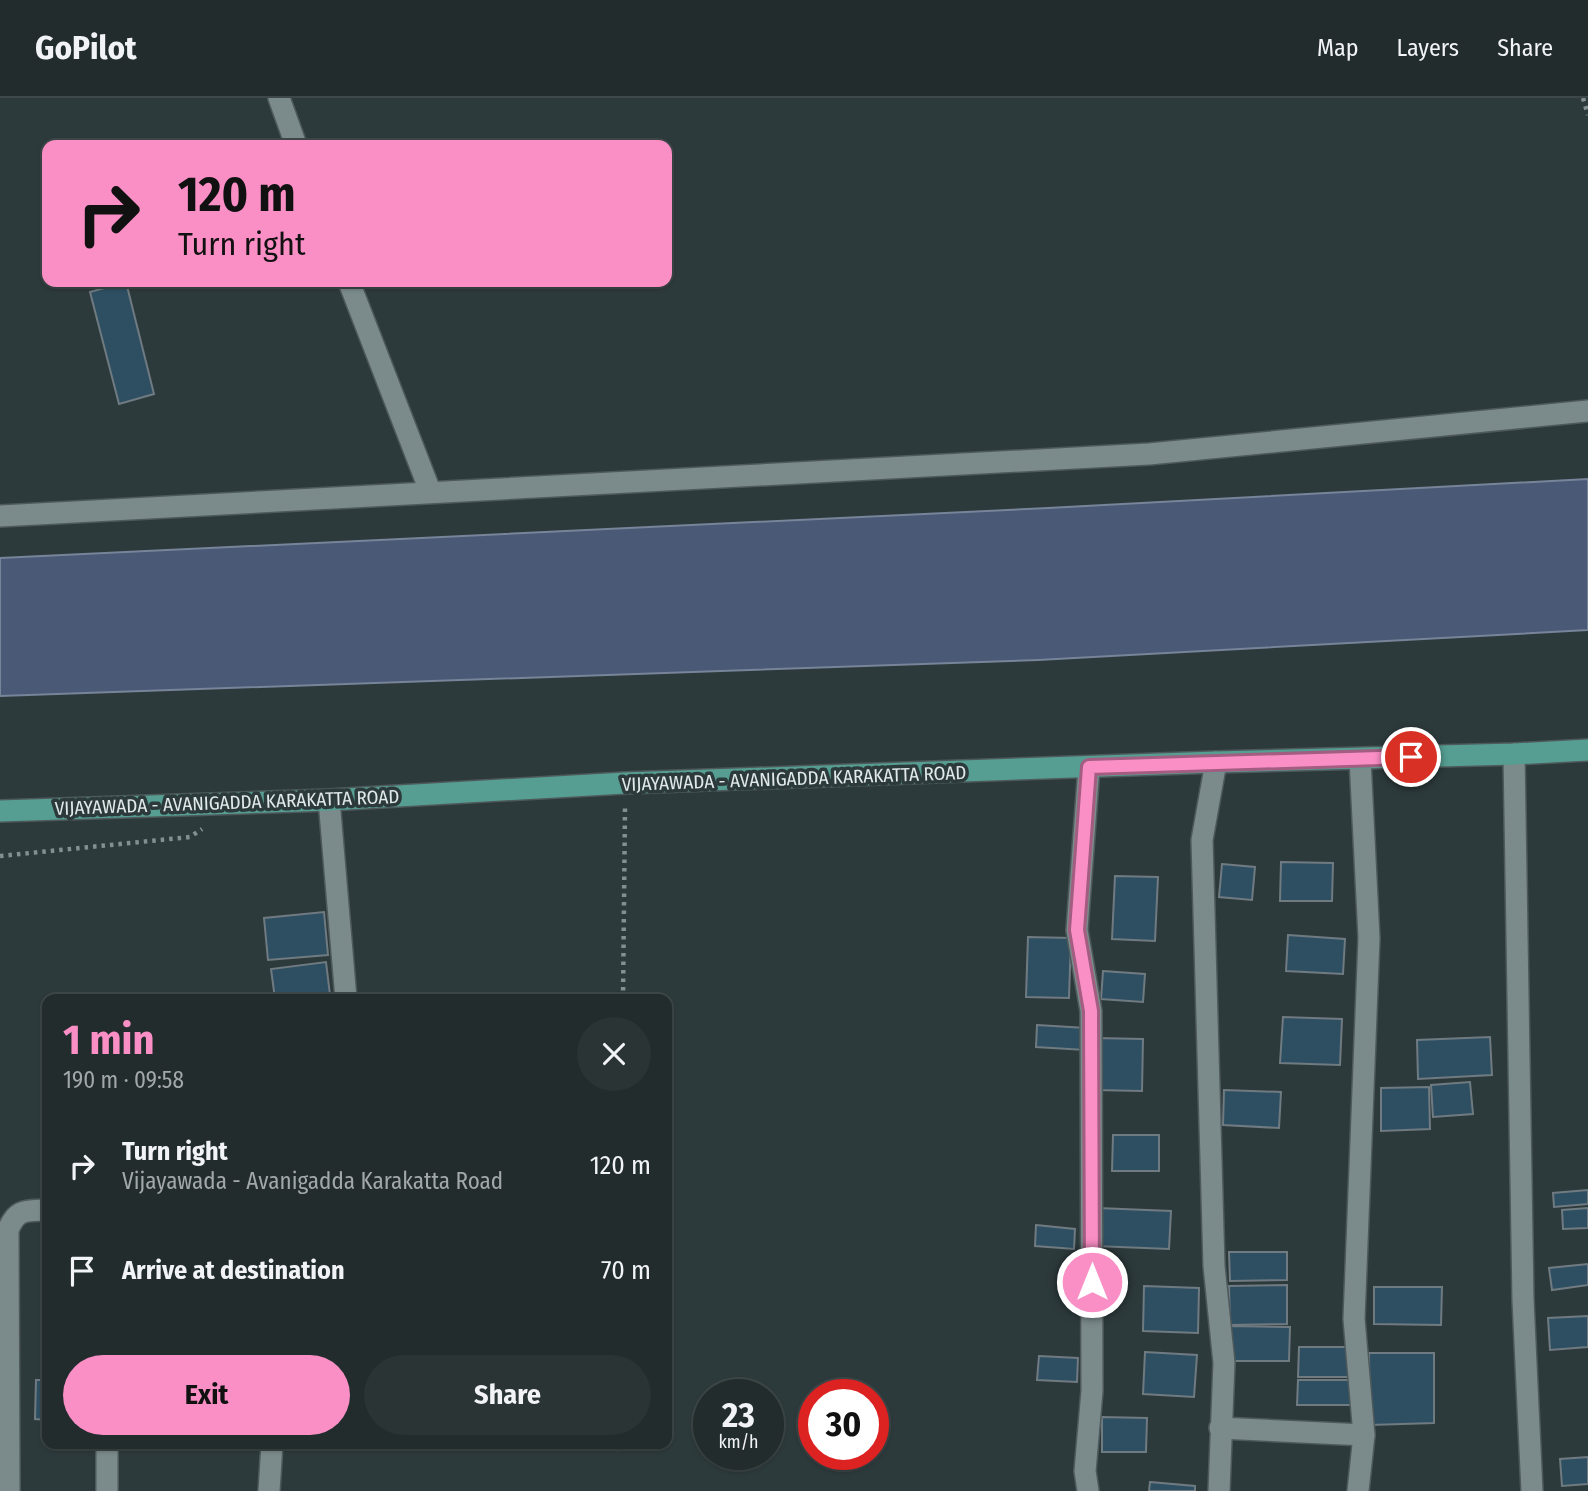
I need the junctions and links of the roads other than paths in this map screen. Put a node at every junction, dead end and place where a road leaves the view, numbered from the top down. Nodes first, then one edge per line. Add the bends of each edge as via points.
1 (279, 98) edge
2 (294, 140) edge
3 (351, 287) edge
4 (1588, 411) edge
5 (430, 491) junction
6 (0, 516) edge
7 (1588, 750) edge
8 (1514, 754) junction
9 (1360, 759) junction
10 (1216, 762) junction
11 (1089, 767) junction
12 (330, 800) junction
13 (0, 811) edge
14 (346, 994) edge
15 (42, 1210) edge
16 (1220, 1428) junction
17 (1364, 1434) junction
18 (107, 1449) edge
19 (272, 1449) edge
20 (9, 1491) edge
21 (107, 1491) edge
22 (269, 1491) edge
23 (1088, 1491) edge
24 (1219, 1491) edge
25 (1358, 1491) edge
26 (1532, 1491) edge

1 - 2 street
3 - 5 street
4 - 5 street via 1149,454
5 - 6 street
7 - 8 main road, VIJAYAWADA - AVANIGADDA KARAKATTA ROAD
8 - 9 main road, VIJAYAWADA - AVANIGADDA KARAKATTA ROAD
8 - 26 street via 1523,1287
9 - 10 main road, VIJAYAWADA - AVANIGADDA KARAKATTA ROAD
9 - 17 street via 1369,938 1354,1319
10 - 11 main road, VIJAYAWADA - AVANIGADDA KARAKATTA ROAD
10 - 16 street via 1202,840 1214,1266 1224,1363
11 - 12 main road, VIJAYAWADA - AVANIGADDA KARAKATTA ROAD via 625,783
11 - 23 street via 1077,930 1091,1011
12 - 13 main road, VIJAYAWADA - AVANIGADDA KARAKATTA ROAD
12 - 14 street
15 - 20 street via 24,1211 13,1218 8,1230
16 - 17 street
16 - 24 street
17 - 25 street
18 - 21 street
19 - 22 street

